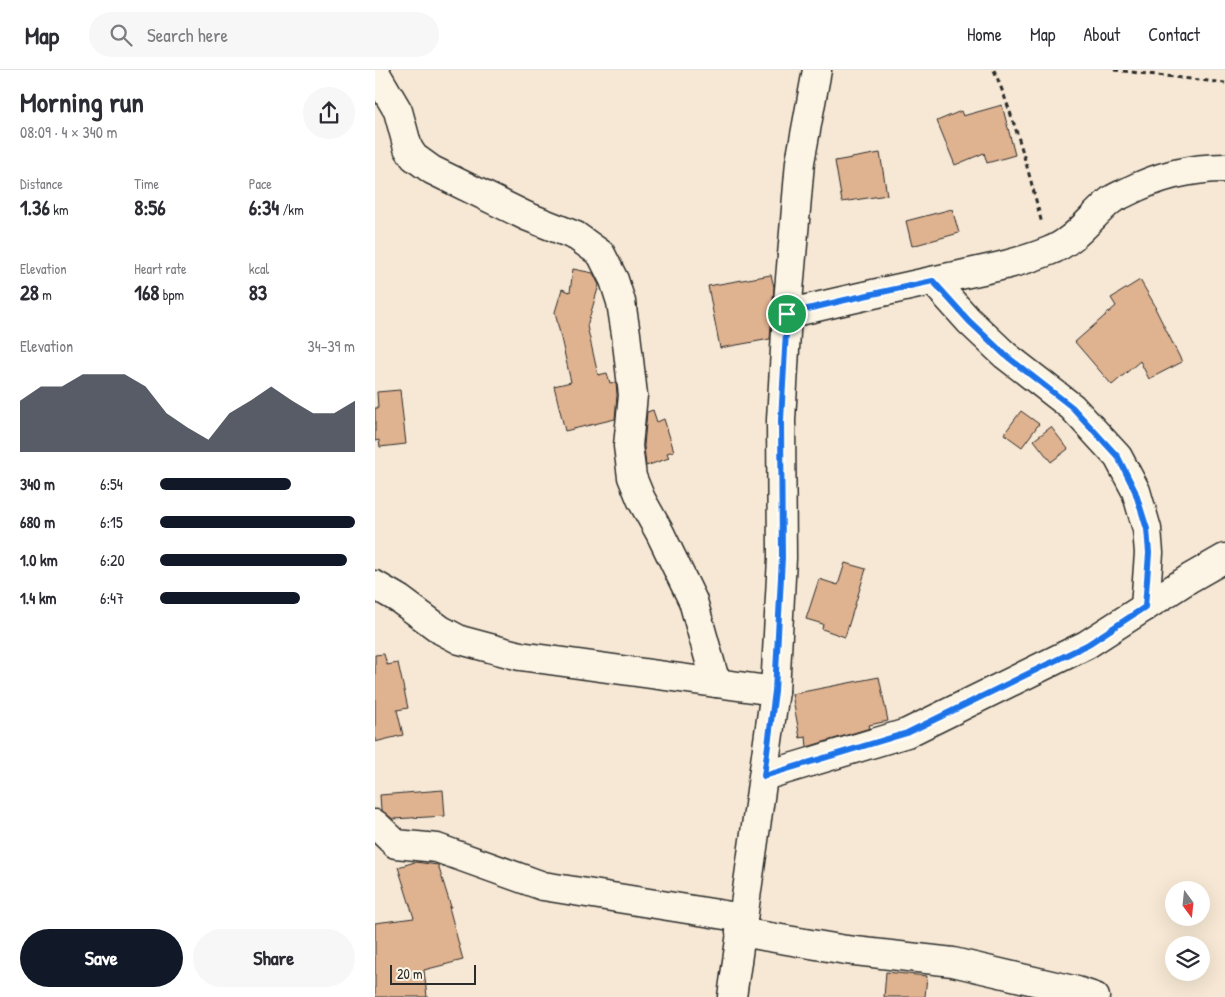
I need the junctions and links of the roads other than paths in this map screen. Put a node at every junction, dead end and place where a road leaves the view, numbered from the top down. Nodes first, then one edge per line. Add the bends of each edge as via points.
1 (817, 70) edge
2 (375, 72) edge
3 (1225, 168) edge
4 (933, 281) junction
5 (787, 314) junction
6 (1225, 558) edge
7 (375, 585) edge
8 (1145, 607) junction
9 (716, 683) junction
10 (775, 691) junction
11 (764, 776) junction
12 (375, 824) edge
13 (741, 925) junction
14 (732, 997) edge
15 (1095, 997) edge

1 - 5 street via 800,162
2 - 9 street via 397,111 408,148 421,163 526,216 576,236 601,254 614,280 627,334 633,395 628,446 632,477 693,601
3 - 4 street via 1174,174 1144,183 1112,200 1074,236 1049,252
4 - 5 street
4 - 8 street via 1005,355 1072,407 1118,457 1135,491 1147,529 1149,553
5 - 10 street via 781,420 782,558
6 - 8 street
7 - 9 street via 460,640 520,656
8 - 11 street via 1087,645 907,733
9 - 10 street
10 - 11 street
11 - 13 street
12 - 13 street via 396,844 437,848 543,886
13 - 14 street
13 - 15 street via 846,950 953,962

